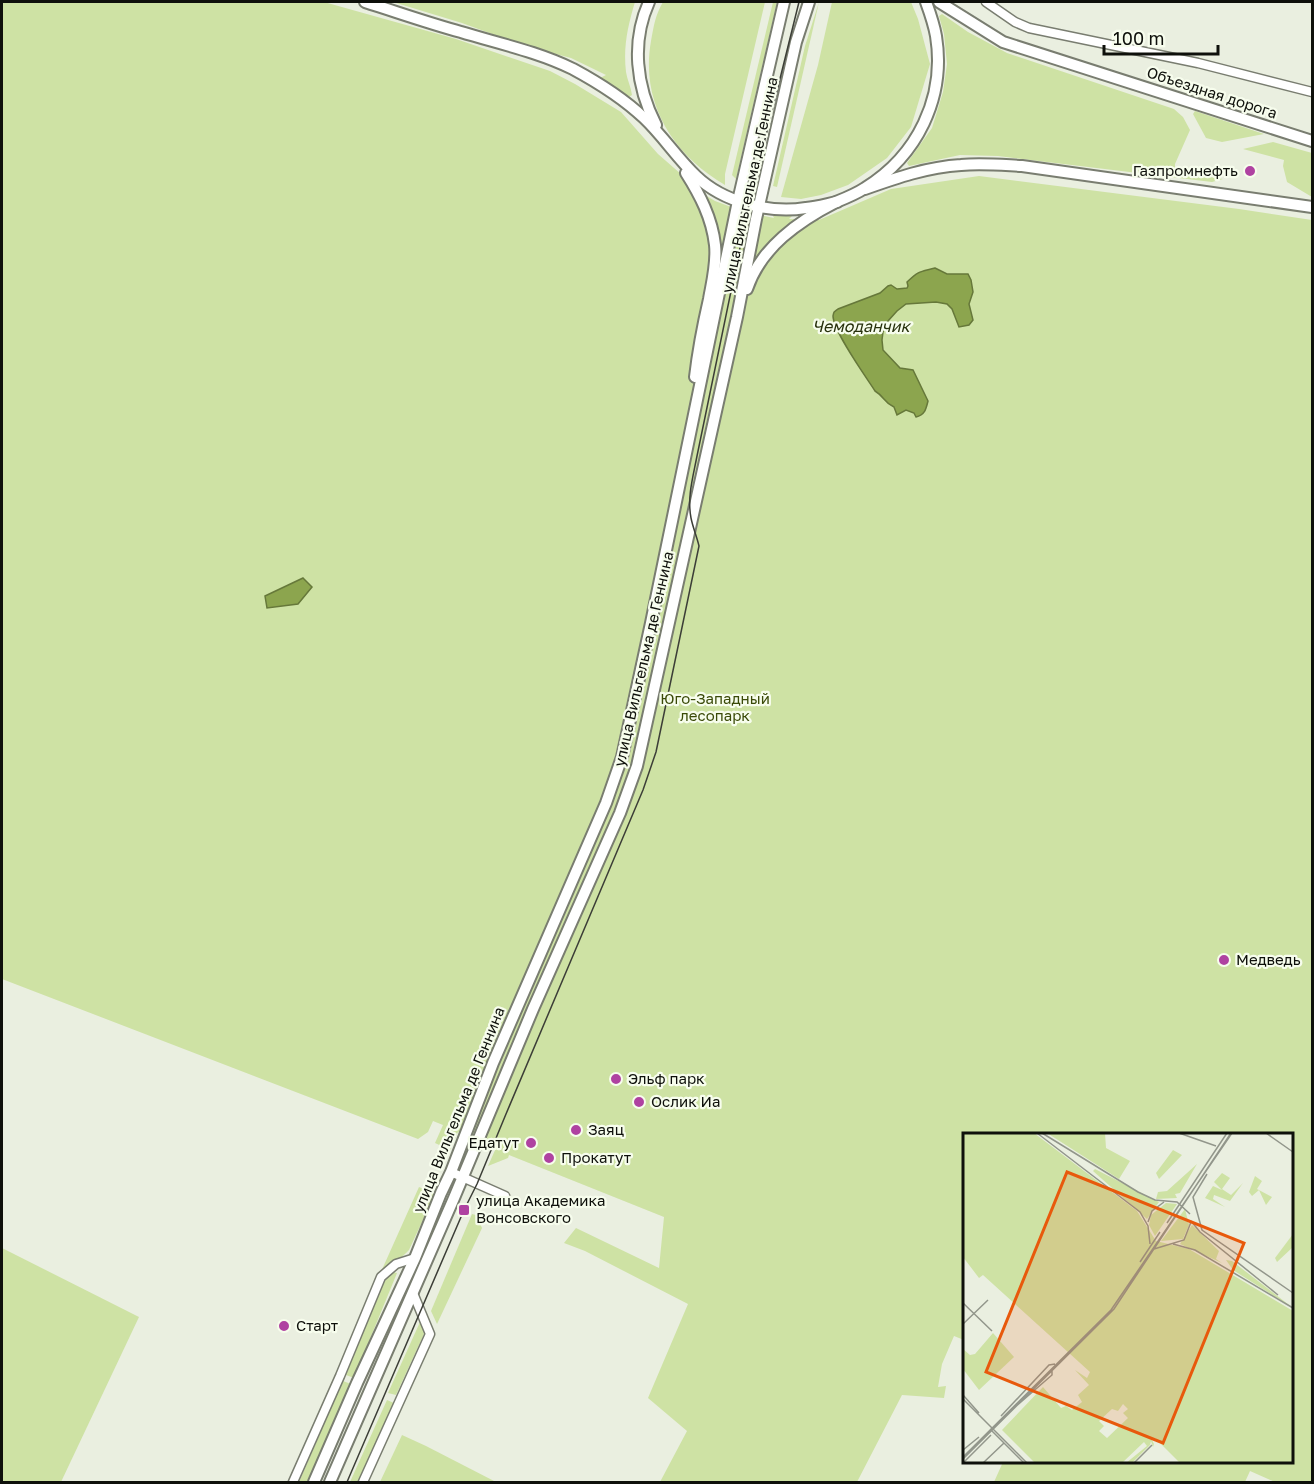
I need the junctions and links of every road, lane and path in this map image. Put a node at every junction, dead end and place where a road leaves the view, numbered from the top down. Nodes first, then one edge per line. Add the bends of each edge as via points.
1 (365, 2) edge
2 (649, 2) edge
3 (784, 2) edge
4 (809, 2) edge
5 (926, 2) edge
6 (939, 2) edge
7 (986, 2) edge
8 (1312, 92) edge
9 (660, 134) junction
10 (1312, 141) edge
11 (671, 149) junction
12 (865, 189) junction
13 (738, 201) junction
14 (837, 202) junction
15 (759, 206) junction
16 (1312, 207) edge
17 (737, 317) junction
18 (688, 442) junction
19 (451, 1172) junction
20 (462, 1178) junction
21 (505, 1196) dead end
22 (415, 1258) junction
23 (413, 1293) junction
24 (293, 1482) edge
25 (314, 1482) edge
26 (330, 1482) edge
27 (363, 1482) edge

1 - 9 main road via 570,68 608,88
2 - 9 main road via 640,29 638,72
3 - 13 main road, улица Вильгельма де Геннина
4 - 15 main road, улица Вильгельма де Геннина via 796,42
5 - 12 main road via 937,52 933,99 921,130 904,155
6 - 10 main road, Объездная дорога via 1004,42
7 - 8 street via 1029,28 1198,63
9 - 11 main road
11 - 13 main road via 696,176
11 - 18 main road via 700,197 716,248 697,358
12 - 14 main road
12 - 16 main road via 932,169 961,165 1022,166
13 - 15 main road
13 - 18 main road, улица Вильгельма де Геннина
14 - 15 main road via 805,209
14 - 17 main road via 802,221 775,244 750,279
15 - 17 main road, улица Вильгельма де Геннина
17 - 20 main road, улица Вильгельма де Геннина via 637,766
18 - 19 main road, улица Вильгельма де Геннина via 622,758
19 - 20 street
19 - 22 main road, улица Вильгельма де Геннина
20 - 21 street
20 - 23 main road, улица Вильгельма де Геннина
22 - 24 street via 396,1264 381,1277
22 - 25 main road, улица Вильгельма де Геннина
23 - 26 main road, улица Вильгельма де Геннина
23 - 27 street via 430,1334

